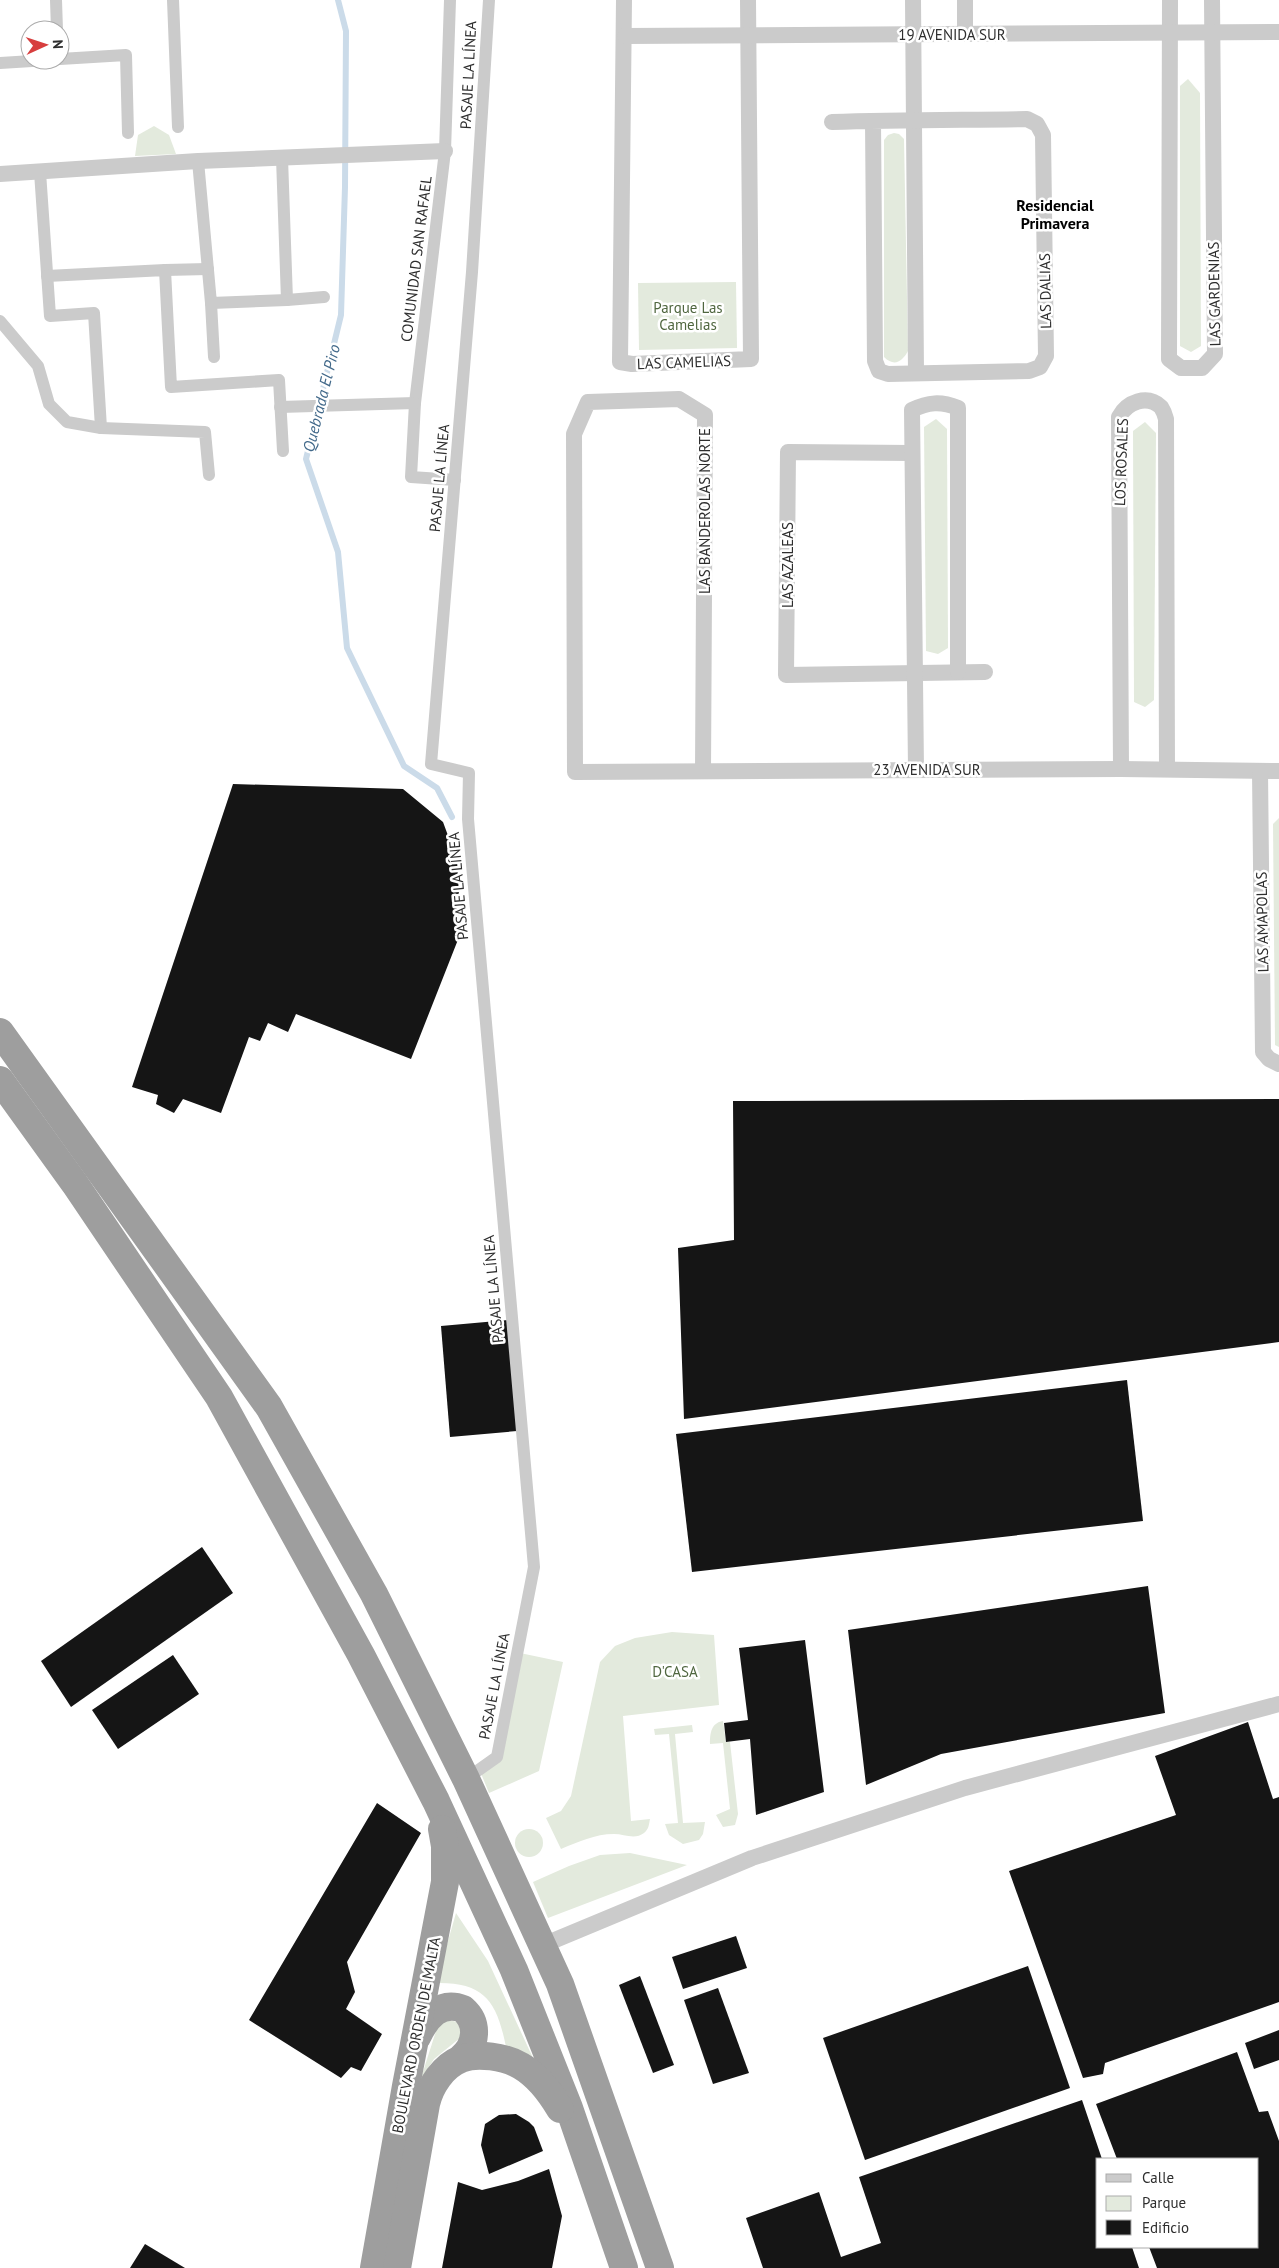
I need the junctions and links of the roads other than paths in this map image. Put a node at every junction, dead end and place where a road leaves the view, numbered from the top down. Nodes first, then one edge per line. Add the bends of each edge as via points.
1 (56, 0) edge
2 (173, 0) edge
3 (450, 0) edge
4 (489, 0) edge
5 (624, 0) edge
6 (748, 0) edge
7 (913, 0) edge
8 (964, 0) edge
9 (1170, 0) edge
10 (1212, 0) edge
11 (57, 20) edge
12 (1170, 32) junction
13 (1212, 32) junction
14 (1279, 32) edge
15 (914, 34) junction
16 (965, 34) junction
17 (748, 35) junction
18 (625, 36) junction
19 (70, 58) edge
20 (20, 62) edge
21 (0, 63) edge
22 (914, 120) junction
23 (873, 121) junction
24 (832, 122) dead end
25 (178, 127) dead end
26 (128, 133) dead end
27 (445, 151) junction
28 (282, 158) junction
29 (198, 162) junction
30 (40, 172) junction
31 (0, 174) edge
32 (208, 269) junction
33 (164, 270) junction
34 (47, 276) junction
35 (324, 297) dead end
36 (287, 300) junction
37 (211, 302) junction
38 (0, 321) edge
39 (214, 357) dead end
40 (916, 373) junction
41 (415, 402) junction
42 (280, 407) junction
43 (101, 428) junction
44 (283, 451) dead end
45 (912, 453) junction
46 (209, 475) dead end
47 (455, 480) junction
48 (958, 672) junction
49 (985, 672) dead end
50 (914, 673) junction
51 (916, 769) junction
52 (1121, 769) junction
53 (1167, 769) junction
54 (703, 771) junction
55 (1260, 771) junction
56 (1279, 771) edge
57 (576, 772) joint
58 (0, 1032) edge
59 (1279, 1064) edge
60 (0, 1080) edge
61 (1279, 1704) edge
62 (466, 1779) junction
63 (436, 1801) junction
64 (543, 1946) junction
65 (414, 2045) junction
66 (462, 2058) junction
67 (591, 2171) junction
68 (374, 2268) edge
69 (397, 2268) edge
70 (624, 2268) edge
71 (660, 2268) edge

1 - 11 street
2 - 25 street
3 - 27 street, COMUNIDAD SAN RAFAEL
4 - 47 street, PASAJE LA LÍNEA
5 - 18 street
6 - 17 street
7 - 15 street
8 - 16 street
9 - 12 street
10 - 13 street
12 - 13 street, 19 AVENIDA SUR
12 - 13 street, LAS GARDENIAS via 1169,359 1181,368 1202,368 1215,354
12 - 16 street, 19 AVENIDA SUR
13 - 14 street, 19 AVENIDA SUR
15 - 16 street, 19 AVENIDA SUR
15 - 17 street, 19 AVENIDA SUR
15 - 22 street
17 - 18 street, 19 AVENIDA SUR
17 - 18 street, LAS CAMELIAS via 751,359 632,364 620,362
19 - 26 street via 126,55
20 - 21 street
22 - 23 street, LAS DALIAS
22 - 40 street
22 - 40 street, LAS DALIAS via 1027,119 1037,124 1043,135 1046,337 1046,356 1040,367 1029,371
23 - 24 street, LAS DALIAS
23 - 40 street, LAS DALIAS via 875,361 879,371 888,374
27 - 28 street
27 - 41 street, COMUNIDAD SAN RAFAEL
28 - 29 street
28 - 36 street
29 - 30 street
29 - 32 street
30 - 31 street
30 - 34 street
32 - 33 street
32 - 37 street
33 - 34 street
33 - 42 street via 171,387 278,380
34 - 43 street via 50,316 94,313
35 - 36 street
36 - 37 street
37 - 39 street
38 - 43 street via 38,366 49,404 67,422
41 - 42 street
41 - 47 street, COMUNIDAD SAN RAFAEL via 411,476
42 - 44 street
43 - 46 street via 206,432
45 - 48 street via 912,410 937,402 958,408
45 - 50 street
45 - 50 street, LAS AZALEAS via 788,452 786,675
47 - 62 street, PASAJE LA LÍNEA via 431,764 469,773 468,818 534,1567 497,1757
48 - 49 street, LAS AZALEAS
48 - 50 street, LAS AZALEAS
50 - 51 street
51 - 52 street, 23 AVENIDA SUR
51 - 54 street, 23 AVENIDA SUR
52 - 53 street, 23 AVENIDA SUR
52 - 53 street, LOS ROSALES via 1120,417 1127,406 1141,400 1161,408 1166,418
53 - 55 street, 23 AVENIDA SUR
54 - 57 street, 23 AVENIDA SUR
54 - 57 street, LAS BANDEROLAS NORTE via 705,415 679,399 588,402 574,434
55 - 56 street, 23 AVENIDA SUR
55 - 59 street, LAS AMAPOLAS via 1263,1052
58 - 62 highway via 269,1407 374,1594
60 - 63 highway via 76,1184 219,1397 332,1600
61 - 64 street via 956,1791 752,1858
62 - 64 highway
63 - 65 highway, BOULEVARD ORDEN DE MALTA via 445,1846 445,1882
63 - 67 highway via 544,2042
64 - 71 highway via 563,1993
65 - 66 highway, BOULEVARD ORDEN DE MALTA via 426,2020 436,2011 450,2006 459,2008 470,2017 475,2037 470,2050
65 - 68 highway, BOULEVARD ORDEN DE MALTA
66 - 67 highway via 481,2056 507,2060 532,2074 551,2094
66 - 69 highway, BOULEVARD ORDEN DE MALTA via 439,2077 427,2097
67 - 70 highway

